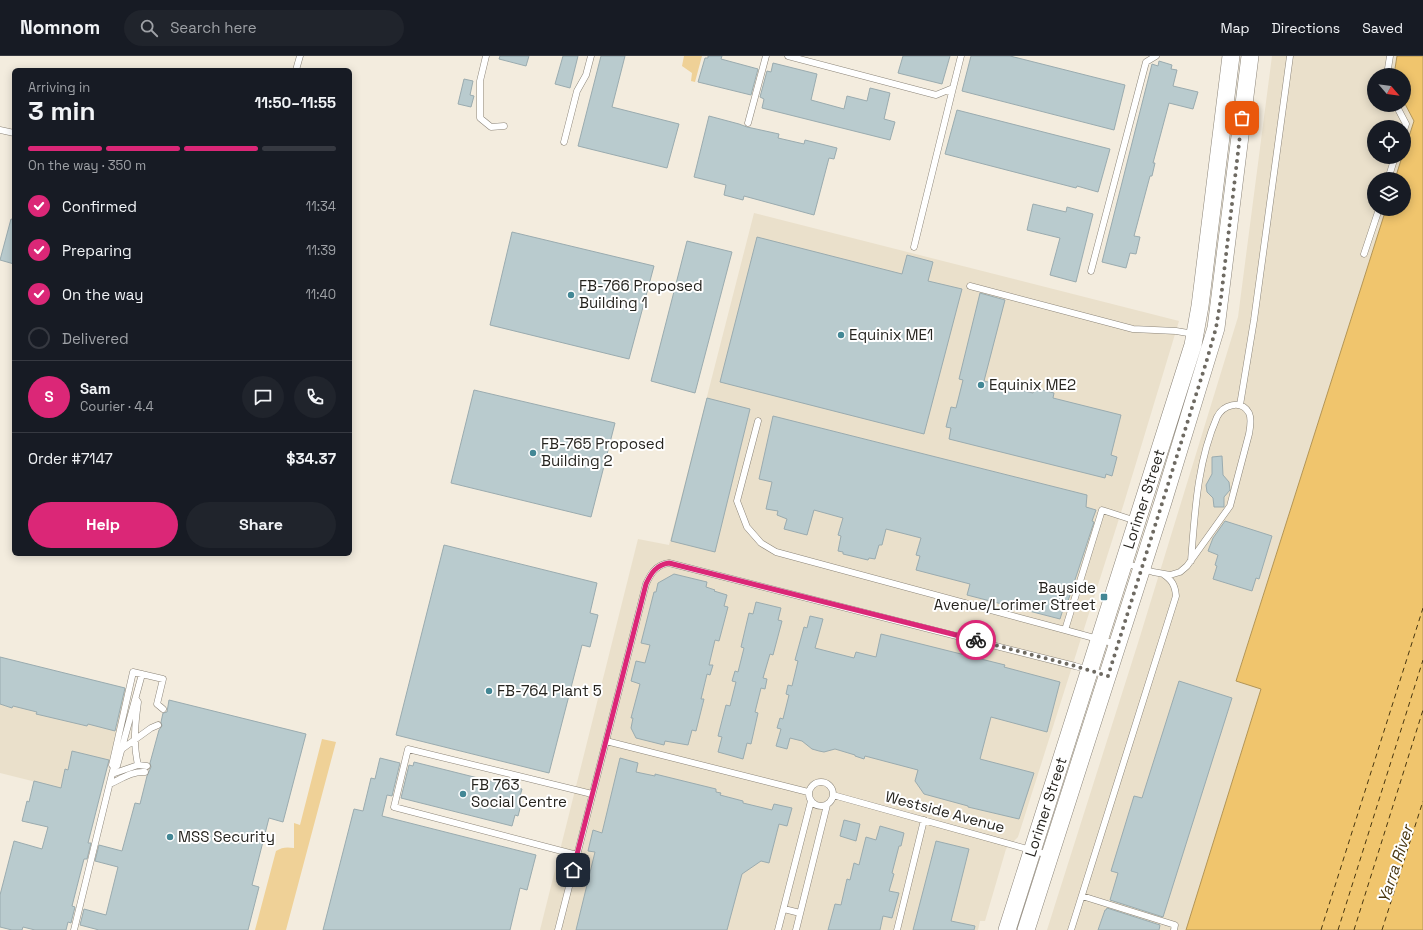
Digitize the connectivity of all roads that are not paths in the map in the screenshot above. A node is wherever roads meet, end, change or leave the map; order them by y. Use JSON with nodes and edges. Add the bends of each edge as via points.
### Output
{"nodes":[{"id":1,"x":300,"y":56,"type":"edge"},
{"id":2,"x":486,"y":56,"type":"edge"},
{"id":3,"x":591,"y":56,"type":"edge"},
{"id":4,"x":766,"y":56,"type":"edge"},
{"id":5,"x":788,"y":56,"type":"edge"},
{"id":6,"x":961,"y":56,"type":"edge"},
{"id":7,"x":1156,"y":56,"type":"edge"},
{"id":8,"x":1231,"y":56,"type":"edge"},
{"id":9,"x":1250,"y":56,"type":"edge"},
{"id":10,"x":1290,"y":56,"type":"edge"},
{"id":11,"x":1390,"y":56,"type":"edge"},
{"id":12,"x":297,"y":68,"type":"edge"},
{"id":13,"x":1388,"y":68,"type":"edge"},
{"id":14,"x":953,"y":88,"type":"junction"},
{"id":15,"x":748,"y":123,"type":"dead end"},
{"id":16,"x":504,"y":126,"type":"dead end"},
{"id":17,"x":0,"y":130,"type":"edge"},
{"id":18,"x":12,"y":133,"type":"edge"},
{"id":19,"x":564,"y":142,"type":"dead end"},
{"id":20,"x":1217,"y":171,"type":"junction"},
{"id":21,"x":1236,"y":173,"type":"junction"},
{"id":22,"x":1377,"y":216,"type":"edge"},
{"id":23,"x":914,"y":247,"type":"dead end"},
{"id":24,"x":1364,"y":254,"type":"dead end"},
{"id":25,"x":1091,"y":272,"type":"dead end"},
{"id":26,"x":970,"y":286,"type":"dead end"},
{"id":27,"x":1195,"y":334,"type":"junction"},
{"id":28,"x":1240,"y":406,"type":"junction"},
{"id":29,"x":758,"y":421,"type":"dead end"},
{"id":30,"x":1137,"y":521,"type":"junction"},
{"id":31,"x":1191,"y":561,"type":"junction"},
{"id":32,"x":1124,"y":563,"type":"junction"},
{"id":33,"x":1142,"y":568,"type":"junction"},
{"id":34,"x":1163,"y":574,"type":"junction"},
{"id":35,"x":1065,"y":630,"type":"junction"},
{"id":36,"x":1099,"y":639,"type":"junction"},
{"id":37,"x":1118,"y":645,"type":"junction"},
{"id":38,"x":1089,"y":670,"type":"junction"},
{"id":39,"x":142,"y":674,"type":"junction"},
{"id":40,"x":1108,"y":676,"type":"junction"},
{"id":41,"x":136,"y":699,"type":"junction"},
{"id":42,"x":163,"y":709,"type":"dead end"},
{"id":43,"x":158,"y":725,"type":"dead end"},
{"id":44,"x":135,"y":740,"type":"junction"},
{"id":45,"x":606,"y":741,"type":"junction"},
{"id":46,"x":122,"y":749,"type":"junction"},
{"id":47,"x":138,"y":765,"type":"junction"},
{"id":48,"x":147,"y":766,"type":"dead end"},
{"id":49,"x":114,"y":767,"type":"junction"},
{"id":50,"x":145,"y":772,"type":"dead end"},
{"id":51,"x":112,"y":774,"type":"junction"},
{"id":52,"x":110,"y":784,"type":"junction"},
{"id":53,"x":808,"y":792,"type":"junction"},
{"id":54,"x":592,"y":794,"type":"junction"},
{"id":55,"x":833,"y":795,"type":"junction"},
{"id":56,"x":811,"y":801,"type":"junction"},
{"id":57,"x":827,"y":805,"type":"junction"},
{"id":58,"x":924,"y":820,"type":"junction"},
{"id":59,"x":1032,"y":850,"type":"junction"},
{"id":60,"x":577,"y":855,"type":"junction"},
{"id":61,"x":1050,"y":856,"type":"junction"},
{"id":62,"x":1082,"y":896,"type":"junction"},
{"id":63,"x":784,"y":909,"type":"junction"},
{"id":64,"x":800,"y":914,"type":"junction"},
{"id":65,"x":74,"y":930,"type":"edge"},
{"id":66,"x":558,"y":930,"type":"edge"},
{"id":67,"x":778,"y":930,"type":"edge"},
{"id":68,"x":796,"y":930,"type":"edge"},
{"id":69,"x":896,"y":930,"type":"edge"},
{"id":70,"x":1007,"y":930,"type":"edge"},
{"id":71,"x":1026,"y":930,"type":"edge"},
{"id":72,"x":1071,"y":930,"type":"edge"},
{"id":73,"x":1174,"y":930,"type":"edge"}],
"edges":[{"from":1,"to":12,"type":"lane"},
{"from":2,"to":16,"type":"lane","via":[[480,81],[480,118],[491,127]]},
{"from":3,"to":19,"type":"lane","via":[[586,75],[577,91]]},
{"from":4,"to":15,"type":"lane"},
{"from":5,"to":14,"type":"lane","via":[[936,95]]},
{"from":6,"to":14,"type":"lane"},
{"from":7,"to":25,"type":"lane","via":[[1146,62]]},
{"from":8,"to":20,"type":"main road","name":"Lorimer Street"},
{"from":9,"to":21,"type":"main road","name":"Lorimer Street"},
{"from":10,"to":28,"type":"lane"},
{"from":11,"to":13,"type":"lane"},
{"from":14,"to":23,"type":"lane"},
{"from":17,"to":18,"type":"lane"},
{"from":20,"to":21,"type":"main road"},
{"from":20,"to":27,"type":"main road","name":"Lorimer Street"},
{"from":21,"to":33,"type":"main road","name":"Lorimer Street","via":[[1216,328]]},
{"from":22,"to":24,"type":"lane"},
{"from":26,"to":27,"type":"lane","via":[[1133,329]]},
{"from":27,"to":30,"type":"main road","name":"Lorimer Street"},
{"from":28,"to":31,"type":"lane","via":[[1230,406],[1221,412],[1212,432],[1197,484]]},
{"from":28,"to":31,"type":"lane","via":[[1249,412],[1250,434],[1230,506]]},
{"from":29,"to":35,"type":"lane","via":[[736,501],[746,527],[761,543],[776,552]]},
{"from":30,"to":32,"type":"main road","name":"Lorimer Street"},
{"from":30,"to":35,"type":"lane","via":[[1102,510]]},
{"from":31,"to":34,"type":"lane","via":[[1180,572]]},
{"from":32,"to":33,"type":"lane"},
{"from":32,"to":36,"type":"main road","name":"Lorimer Street"},
{"from":33,"to":34,"type":"lane"},
{"from":33,"to":37,"type":"main road","name":"Lorimer Street"},
{"from":34,"to":62,"type":"lane","via":[[1172,582],[1176,596]]},
{"from":35,"to":36,"type":"lane"},
{"from":36,"to":37,"type":"lane"},
{"from":36,"to":38,"type":"main road","name":"Lorimer Street"},
{"from":37,"to":40,"type":"main road","name":"Lorimer Street"},
{"from":38,"to":40,"type":"lane"},
{"from":38,"to":45,"type":"lane","via":[[808,597],[669,563],[662,564],[656,568],[646,584]]},
{"from":38,"to":59,"type":"main road","name":"Lorimer Street"},
{"from":39,"to":41,"type":"lane"},
{"from":39,"to":42,"type":"lane","via":[[163,679],[157,704]]},
{"from":39,"to":49,"type":"lane","via":[[133,672],[112,765]]},
{"from":40,"to":61,"type":"main road","name":"Lorimer Street"},
{"from":41,"to":44,"type":"lane","via":[[138,702]]},
{"from":41,"to":46,"type":"lane"},
{"from":43,"to":44,"type":"lane"},
{"from":44,"to":46,"type":"lane"},
{"from":44,"to":47,"type":"lane"},
{"from":45,"to":53,"type":"lane"},
{"from":45,"to":54,"type":"lane"},
{"from":46,"to":49,"type":"lane","via":[[117,766]]},
{"from":47,"to":48,"type":"lane"},
{"from":47,"to":51,"type":"lane"},
{"from":49,"to":51,"type":"lane"},
{"from":50,"to":52,"type":"lane","via":[[130,774]]},
{"from":51,"to":52,"type":"lane"},
{"from":52,"to":65,"type":"lane"},
{"from":53,"to":55,"type":"lane","via":[[812,785],[820,781],[828,784]]},
{"from":53,"to":56,"type":"lane"},
{"from":54,"to":60,"type":"lane"},
{"from":54,"to":60,"type":"lane","via":[[408,749],[406,756],[394,807]]},
{"from":55,"to":57,"type":"lane"},
{"from":55,"to":58,"type":"lane","name":"Westside Avenue"},
{"from":56,"to":57,"type":"lane","via":[[816,806]]},
{"from":56,"to":63,"type":"lane"},
{"from":57,"to":64,"type":"lane"},
{"from":58,"to":59,"type":"lane","name":"Westside Avenue"},
{"from":58,"to":69,"type":"lane"},
{"from":59,"to":61,"type":"lane","name":"Westside Avenue"},
{"from":59,"to":70,"type":"main road","name":"Lorimer Street"},
{"from":60,"to":66,"type":"lane"},
{"from":61,"to":71,"type":"main road","name":"Lorimer Street"},
{"from":62,"to":72,"type":"lane"},
{"from":62,"to":73,"type":"lane","via":[[1175,926]]},
{"from":63,"to":64,"type":"lane"},
{"from":63,"to":67,"type":"lane"},
{"from":64,"to":68,"type":"lane"}]}
